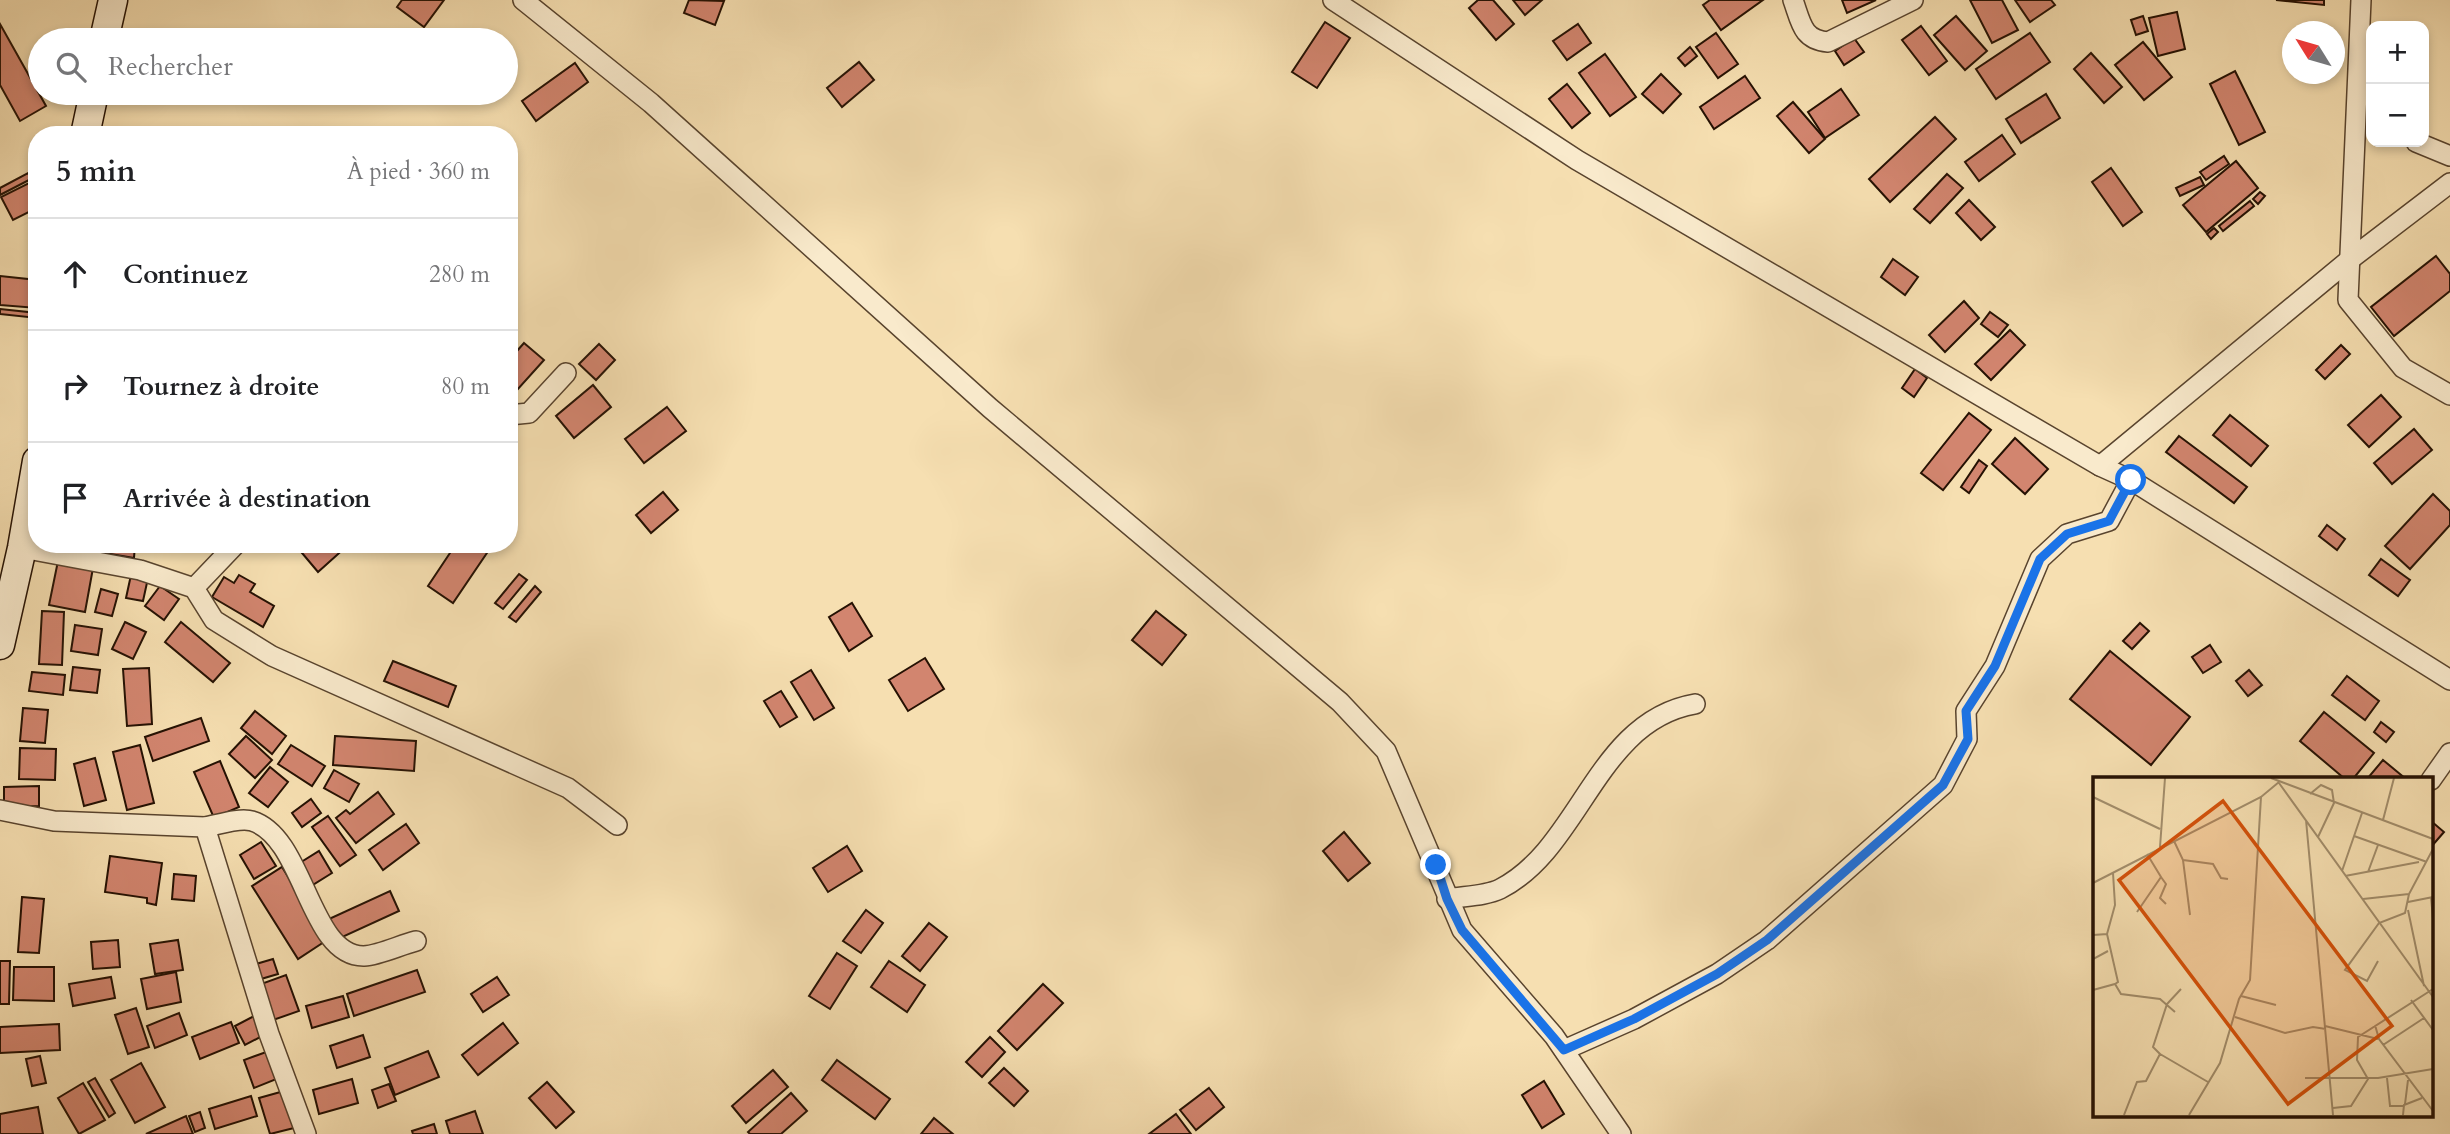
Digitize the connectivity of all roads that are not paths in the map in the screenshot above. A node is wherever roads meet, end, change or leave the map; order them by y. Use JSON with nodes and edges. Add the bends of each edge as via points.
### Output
{"nodes":[{"id":1,"x":113,"y":0,"type":"edge"},
{"id":2,"x":523,"y":0,"type":"edge"},
{"id":3,"x":1333,"y":0,"type":"edge"},
{"id":4,"x":1793,"y":0,"type":"edge"},
{"id":5,"x":1913,"y":0,"type":"edge"},
{"id":6,"x":2361,"y":0,"type":"edge"},
{"id":7,"x":107,"y":28,"type":"edge"},
{"id":8,"x":91,"y":105,"type":"edge"},
{"id":9,"x":2363,"y":119,"type":"edge"},
{"id":10,"x":87,"y":126,"type":"edge"},
{"id":11,"x":2428,"y":147,"type":"edge"},
{"id":12,"x":2450,"y":156,"type":"edge"},
{"id":13,"x":2450,"y":183,"type":"edge"},
{"id":14,"x":2348,"y":261,"type":"junction"},
{"id":15,"x":566,"y":373,"type":"dead end"},
{"id":16,"x":2450,"y":395,"type":"edge"},
{"id":17,"x":518,"y":414,"type":"edge"},
{"id":18,"x":2100,"y":466,"type":"junction"},
{"id":19,"x":2131,"y":480,"type":"junction"},
{"id":20,"x":28,"y":513,"type":"edge"},
{"id":21,"x":22,"y":548,"type":"junction"},
{"id":22,"x":28,"y":549,"type":"edge"},
{"id":23,"x":49,"y":553,"type":"edge"},
{"id":24,"x":227,"y":553,"type":"edge"},
{"id":25,"x":194,"y":588,"type":"junction"},
{"id":26,"x":0,"y":645,"type":"edge"},
{"id":27,"x":2450,"y":680,"type":"edge"},
{"id":28,"x":1695,"y":705,"type":"dead end"},
{"id":29,"x":2450,"y":753,"type":"edge"},
{"id":30,"x":2432,"y":779,"type":"edge"},
{"id":31,"x":0,"y":810,"type":"edge"},
{"id":32,"x":617,"y":825,"type":"dead end"},
{"id":33,"x":205,"y":827,"type":"junction"},
{"id":34,"x":1447,"y":899,"type":"junction"},
{"id":35,"x":416,"y":941,"type":"dead end"},
{"id":36,"x":1564,"y":1050,"type":"junction"},
{"id":37,"x":306,"y":1134,"type":"edge"},
{"id":38,"x":1620,"y":1134,"type":"edge"}],
"edges":[{"from":1,"to":7,"type":"street"},
{"from":2,"to":34,"type":"street","via":[[652,103],[990,408],[1340,702],[1386,751]]},
{"from":3,"to":18,"type":"street","via":[[1577,160]]},
{"from":4,"to":5,"type":"street","via":[[1806,36],[1828,43]]},
{"from":6,"to":9,"type":"street"},
{"from":8,"to":10,"type":"street"},
{"from":9,"to":14,"type":"street"},
{"from":11,"to":12,"type":"street"},
{"from":13,"to":14,"type":"street"},
{"from":14,"to":16,"type":"street","via":[[2348,300],[2403,368]]},
{"from":14,"to":18,"type":"street"},
{"from":15,"to":17,"type":"street","via":[[529,413]]},
{"from":18,"to":19,"type":"street"},
{"from":19,"to":27,"type":"street"},
{"from":19,"to":36,"type":"street","via":[[2109,521],[2067,534],[2040,559],[1995,666],[1966,711],[1968,739],[1943,785],[1767,940],[1658,1006]]},
{"from":20,"to":21,"type":"street"},
{"from":21,"to":22,"type":"street"},
{"from":21,"to":26,"type":"street"},
{"from":23,"to":25,"type":"street","via":[[141,570]]},
{"from":24,"to":25,"type":"street"},
{"from":25,"to":32,"type":"street","via":[[214,620],[272,656],[568,788]]},
{"from":28,"to":34,"type":"street","via":[[1673,708],[1634,733],[1536,862],[1499,889]]},
{"from":29,"to":30,"type":"street"},
{"from":31,"to":33,"type":"street","via":[[54,821]]},
{"from":33,"to":35,"type":"street","via":[[251,820],[279,836],[321,920],[344,949],[366,956]]},
{"from":33,"to":37,"type":"street","via":[[269,1034]]},
{"from":34,"to":36,"type":"street","via":[[1462,930]]},
{"from":36,"to":38,"type":"street"}]}
